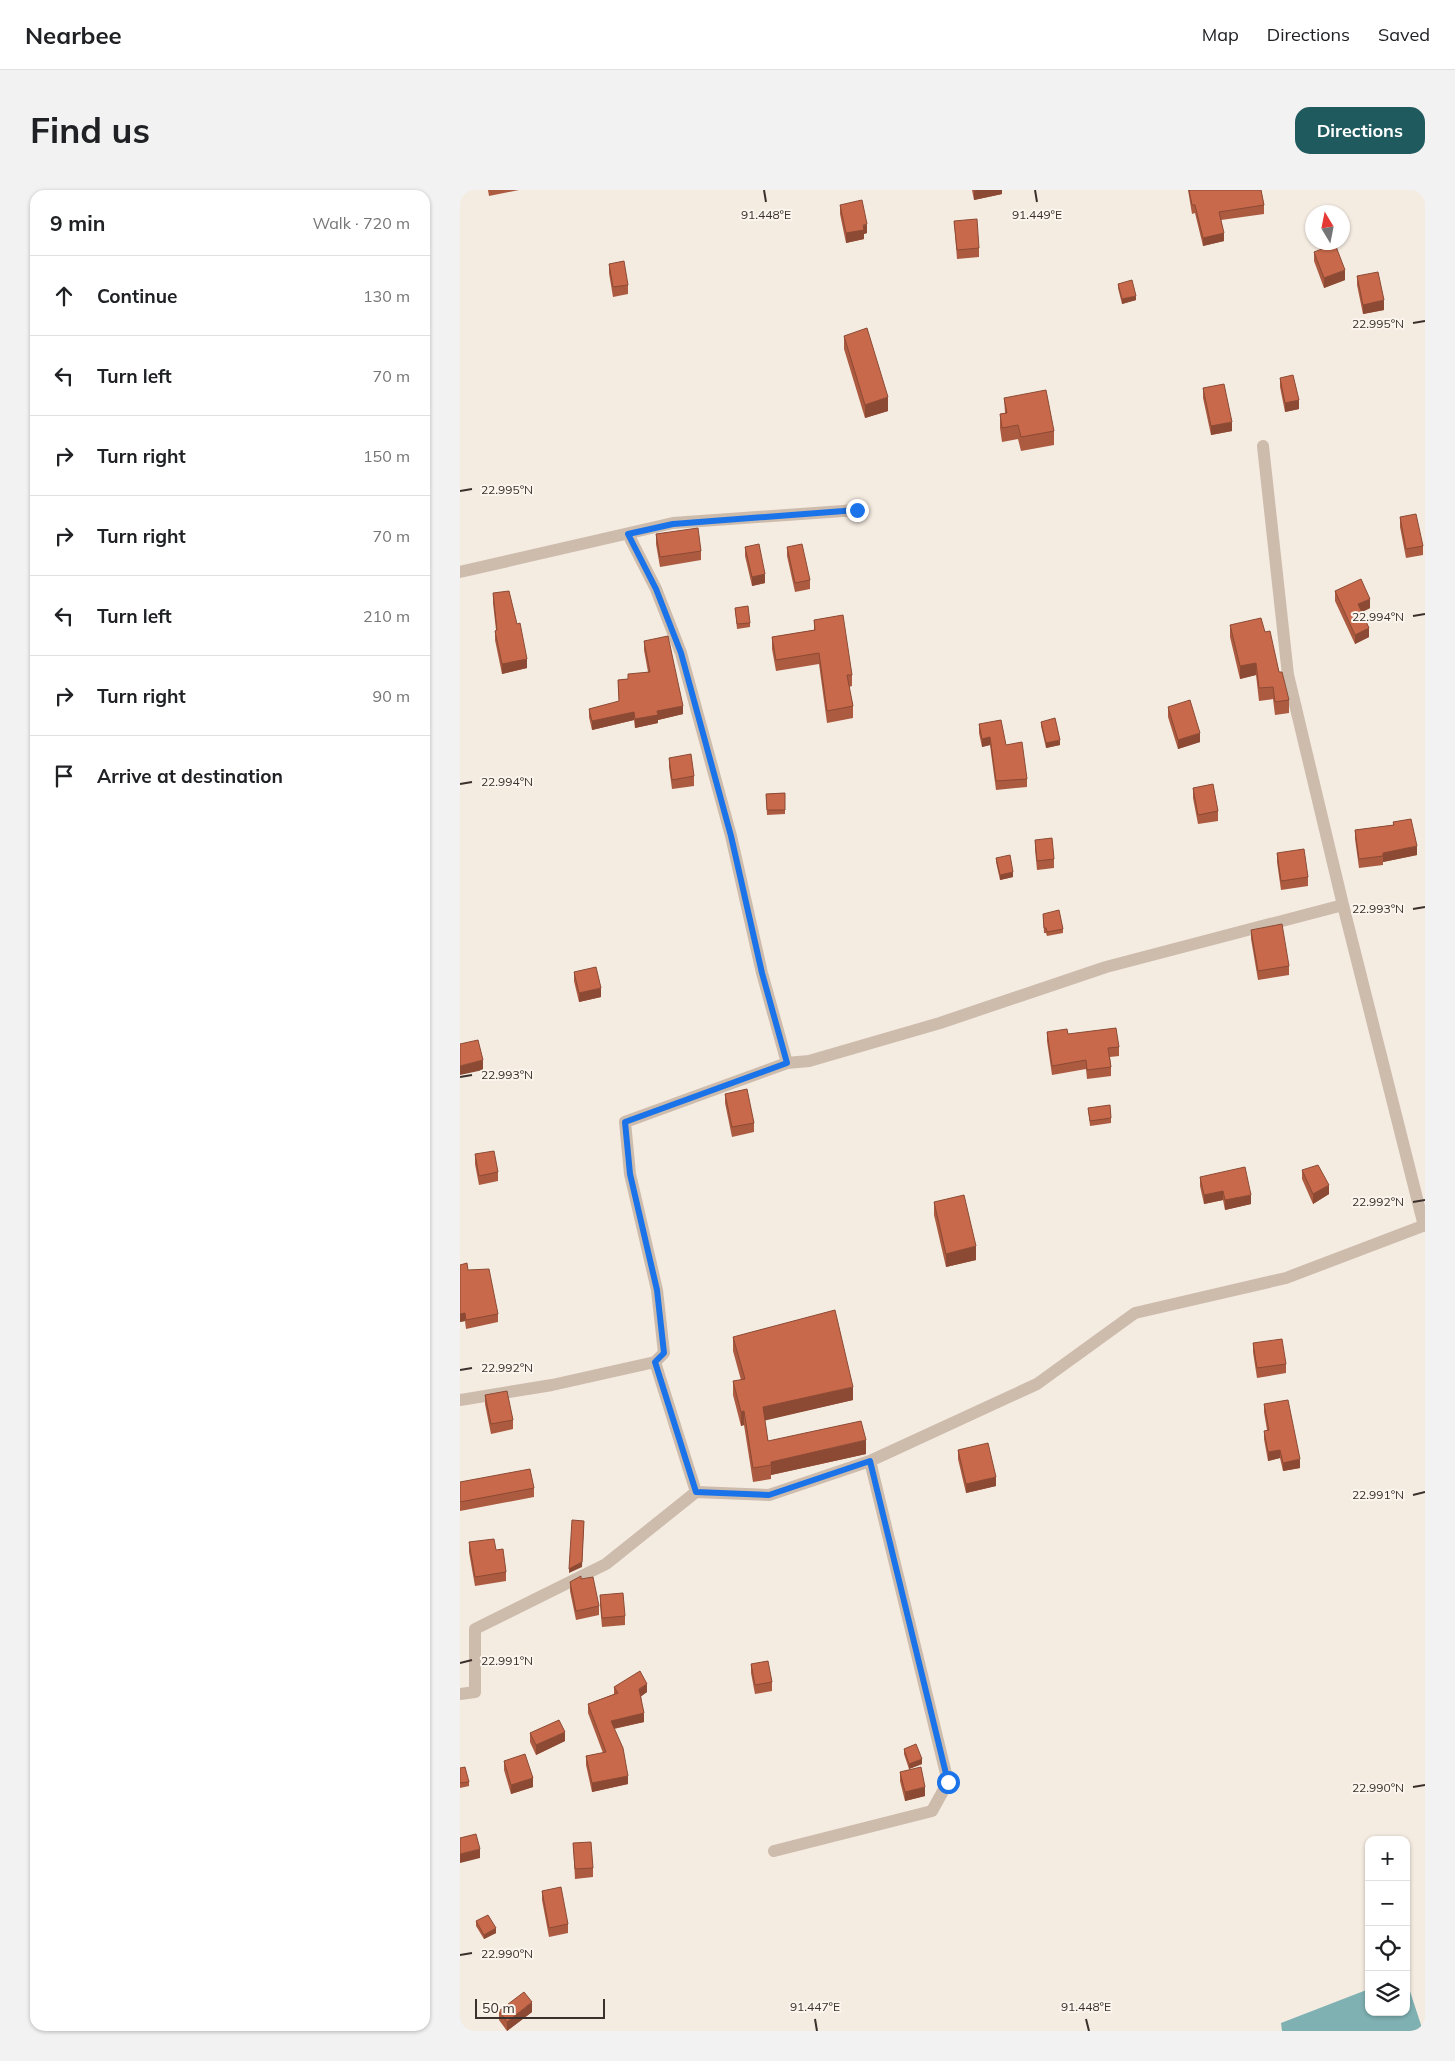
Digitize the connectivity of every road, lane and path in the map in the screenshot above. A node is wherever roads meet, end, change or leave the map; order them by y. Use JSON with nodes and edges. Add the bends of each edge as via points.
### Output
{"nodes":[{"id":1,"x":1263,"y":446,"type":"dead end"},
{"id":2,"x":857,"y":510,"type":"dead end"},
{"id":3,"x":628,"y":534,"type":"junction"},
{"id":4,"x":460,"y":572,"type":"edge"},
{"id":5,"x":1343,"y":906,"type":"junction"},
{"id":6,"x":787,"y":1063,"type":"junction"},
{"id":7,"x":1424,"y":1225,"type":"edge"},
{"id":8,"x":655,"y":1362,"type":"junction"},
{"id":9,"x":460,"y":1400,"type":"edge"},
{"id":10,"x":870,"y":1461,"type":"junction"},
{"id":11,"x":696,"y":1492,"type":"junction"},
{"id":12,"x":460,"y":1694,"type":"edge"},
{"id":13,"x":774,"y":1850,"type":"dead end"}],
"edges":[{"from":1,"to":5,"type":"street","via":[[1288,675]]},
{"from":2,"to":3,"type":"street","via":[[673,524]]},
{"from":3,"to":4,"type":"street"},
{"from":3,"to":6,"type":"street","via":[[656,589],[681,653],[731,836],[762,973]]},
{"from":5,"to":6,"type":"street","via":[[1106,967],[940,1023],[809,1060]]},
{"from":5,"to":7,"type":"street"},
{"from":6,"to":8,"type":"street","via":[[625,1122],[630,1174],[657,1290],[664,1353]]},
{"from":7,"to":10,"type":"street","via":[[1286,1278],[1135,1313],[1037,1384]]},
{"from":8,"to":9,"type":"street","via":[[552,1385]]},
{"from":8,"to":11,"type":"street"},
{"from":10,"to":11,"type":"street","via":[[769,1495]]},
{"from":10,"to":13,"type":"street","via":[[948,1782],[932,1811]]},
{"from":11,"to":12,"type":"street","via":[[606,1564],[475,1629],[475,1692]]}]}
